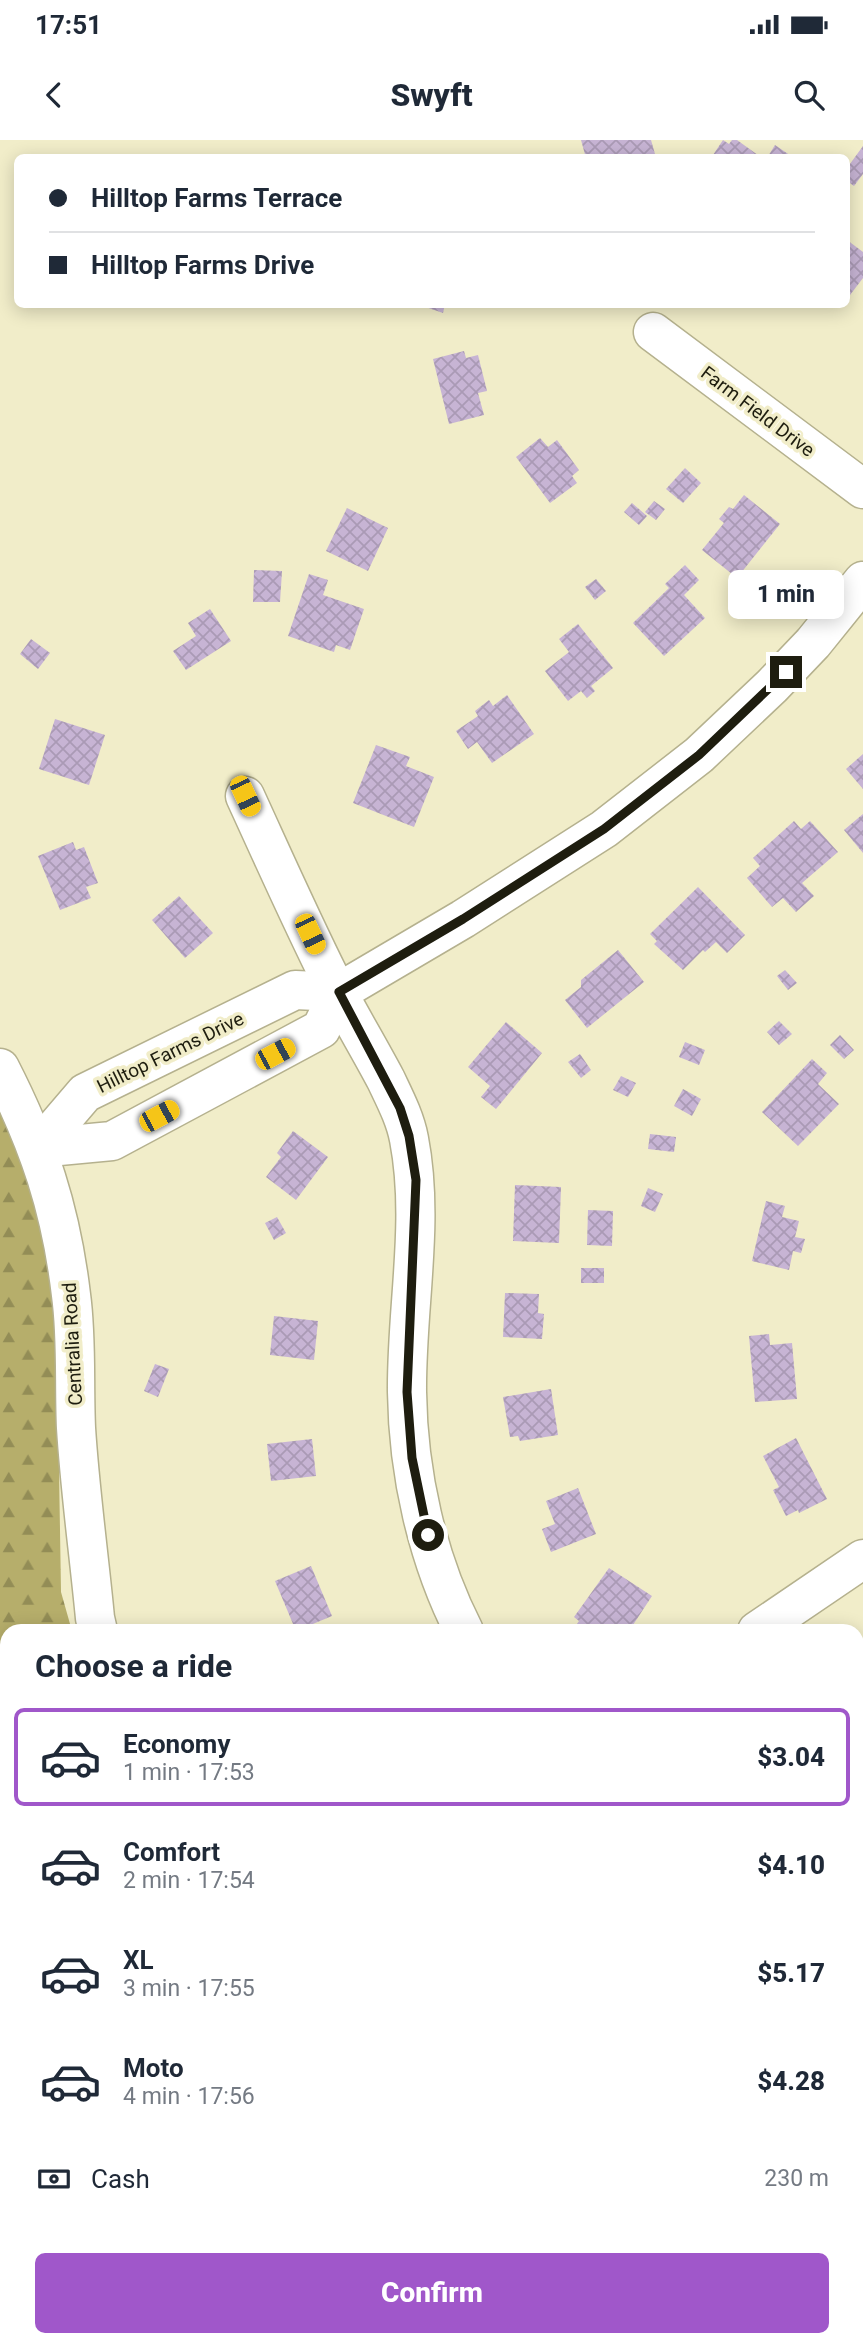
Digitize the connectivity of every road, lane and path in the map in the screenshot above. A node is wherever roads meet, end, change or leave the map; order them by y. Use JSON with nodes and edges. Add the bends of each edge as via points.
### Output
{"nodes":[{"id":1,"x":653,"y":332,"type":"dead end"},
{"id":2,"x":863,"y":489,"type":"edge"},
{"id":3,"x":863,"y":581,"type":"edge"},
{"id":4,"x":245,"y":796,"type":"dead end"},
{"id":5,"x":339,"y":992,"type":"junction"},
{"id":6,"x":0,"y":1068,"type":"edge"},
{"id":7,"x":38,"y":1148,"type":"junction"},
{"id":8,"x":863,"y":1559,"type":"edge"},
{"id":9,"x":96,"y":1624,"type":"edge"},
{"id":10,"x":460,"y":1624,"type":"edge"},
{"id":11,"x":767,"y":1624,"type":"edge"}],
"edges":[{"from":1,"to":2,"type":"street","name":"Farm Field Drive"},
{"from":3,"to":5,"type":"street","via":[[813,643],[699,755],[604,829]]},
{"from":4,"to":5,"type":"street"},
{"from":5,"to":7,"type":"street","name":"Hilltop Farms Drive","via":[[295,990],[85,1094]]},
{"from":5,"to":7,"type":"street","via":[[321,1029],[112,1141]]},
{"from":5,"to":10,"type":"street","via":[[400,1108],[409,1136],[416,1180],[407,1392],[412,1458],[428,1535]]},
{"from":6,"to":7,"type":"street","name":"Centralia Road"},
{"from":7,"to":9,"type":"street","name":"Centralia Road","via":[[59,1217],[72,1297],[76,1428]]},
{"from":8,"to":11,"type":"street"}]}
